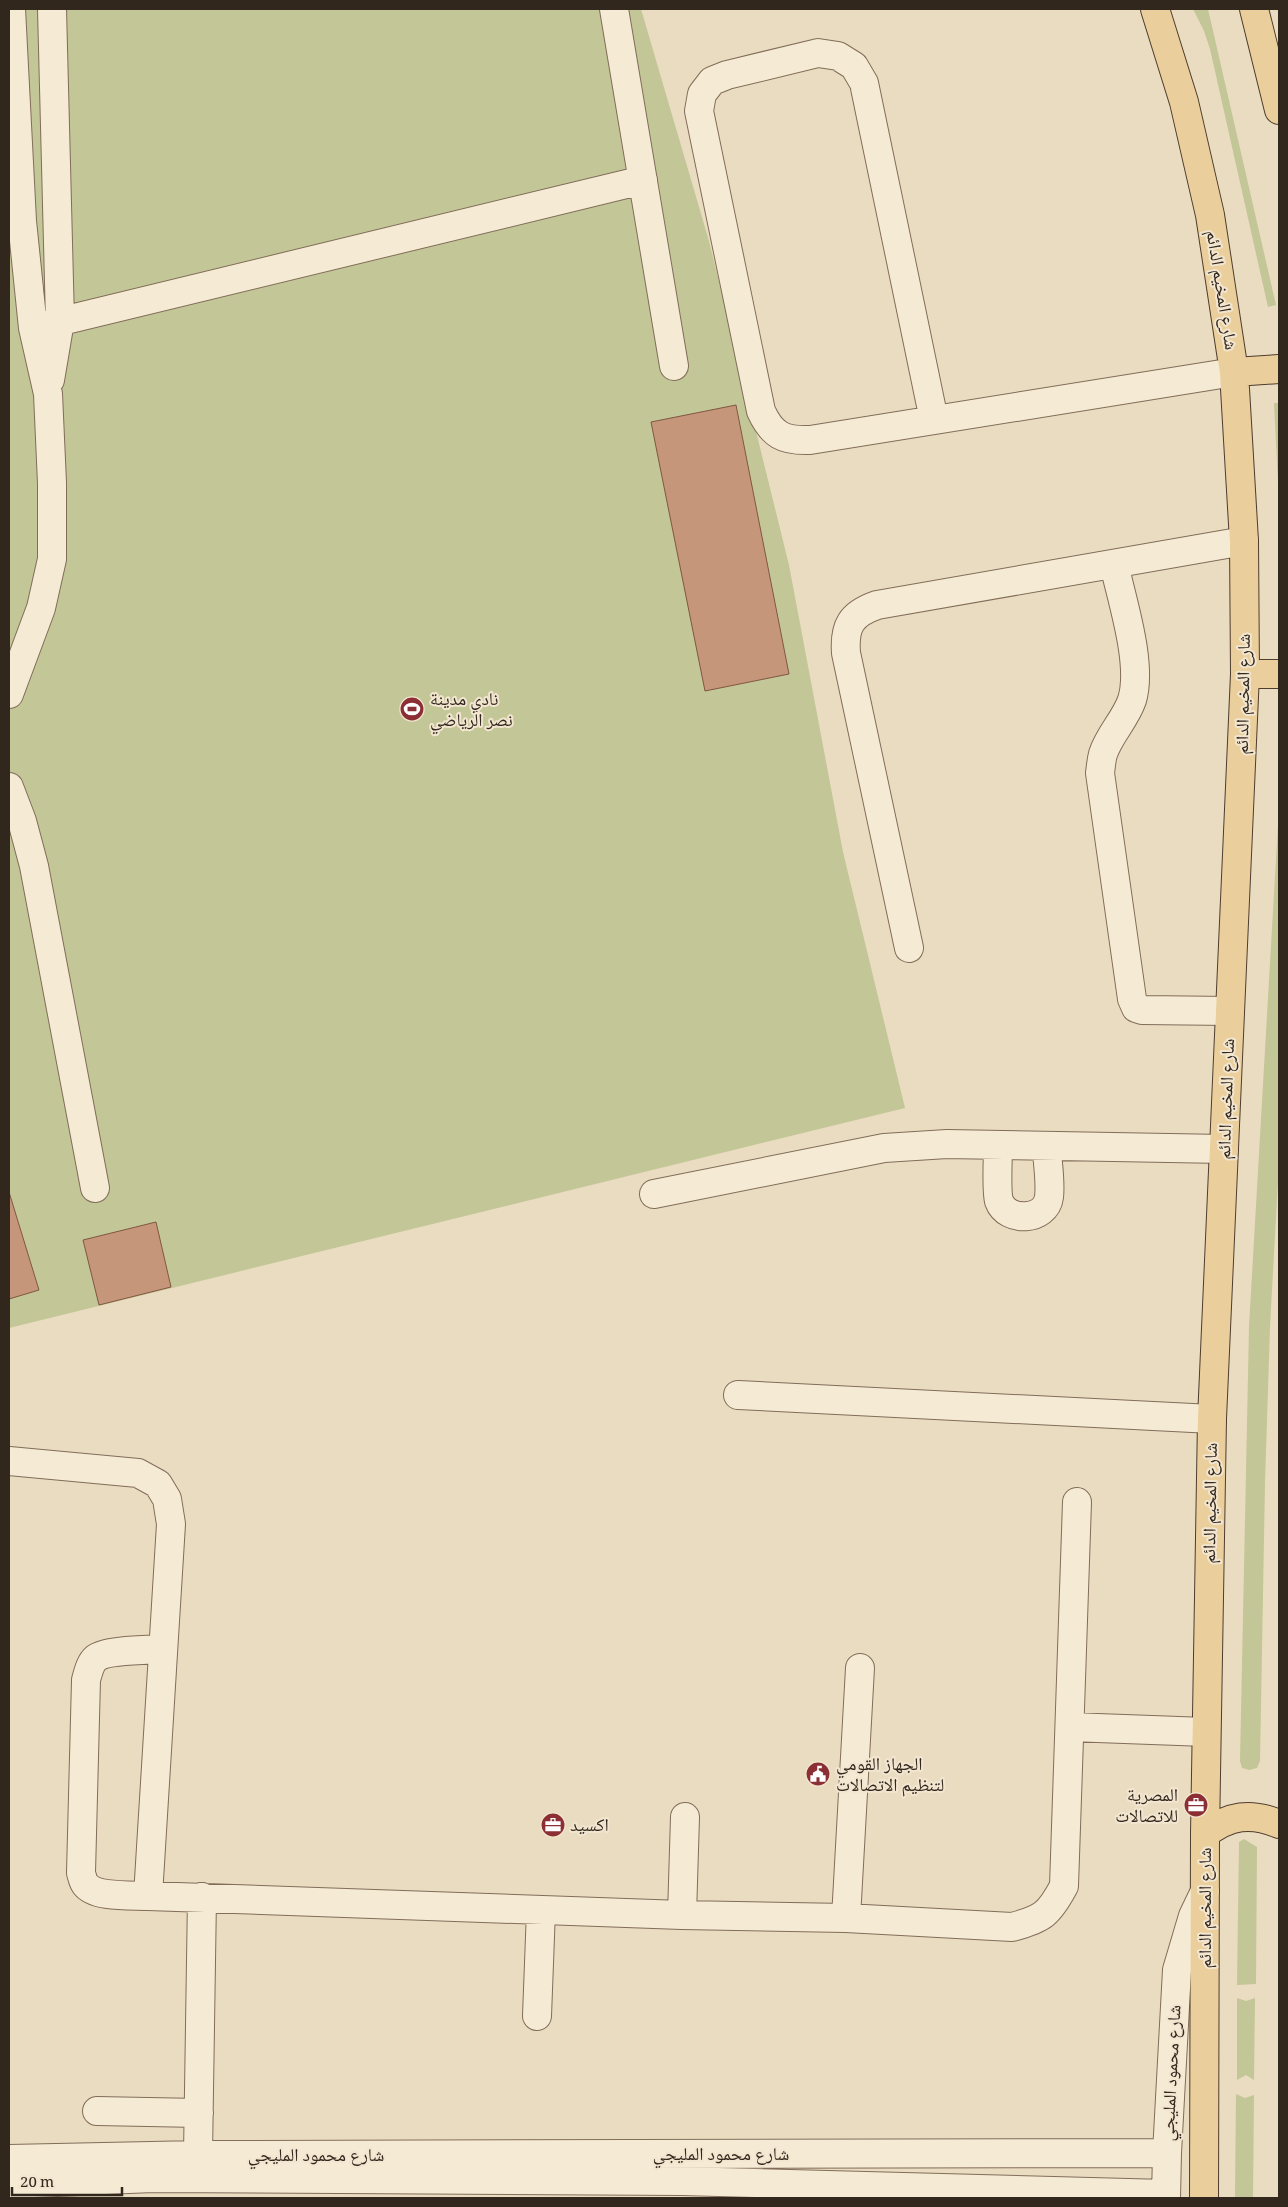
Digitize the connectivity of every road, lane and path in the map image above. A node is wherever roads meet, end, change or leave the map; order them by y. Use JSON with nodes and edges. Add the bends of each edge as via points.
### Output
{"nodes":[{"id":1,"x":11,"y":9,"type":"edge"},
{"id":2,"x":52,"y":9,"type":"edge"},
{"id":3,"x":614,"y":9,"type":"edge"},
{"id":4,"x":1155,"y":9,"type":"edge"},
{"id":5,"x":1254,"y":9,"type":"edge"},
{"id":6,"x":1279,"y":110,"type":"edge"},
{"id":7,"x":643,"y":180,"type":"junction"},
{"id":8,"x":60,"y":321,"type":"junction"},
{"id":9,"x":32,"y":328,"type":"junction"},
{"id":10,"x":674,"y":366,"type":"dead end"},
{"id":11,"x":1279,"y":369,"type":"edge"},
{"id":12,"x":1234,"y":372,"type":"junction"},
{"id":13,"x":48,"y":394,"type":"junction"},
{"id":14,"x":934,"y":420,"type":"junction"},
{"id":15,"x":1244,"y":541,"type":"junction"},
{"id":16,"x":1114,"y":564,"type":"junction"},
{"id":17,"x":1245,"y":674,"type":"junction"},
{"id":18,"x":1279,"y":674,"type":"edge"},
{"id":19,"x":9,"y":694,"type":"edge"},
{"id":20,"x":9,"y":787,"type":"edge"},
{"id":21,"x":909,"y":948,"type":"dead end"},
{"id":22,"x":1230,"y":1011,"type":"junction"},
{"id":23,"x":998,"y":1146,"type":"junction"},
{"id":24,"x":1046,"y":1146,"type":"junction"},
{"id":25,"x":1224,"y":1148,"type":"junction"},
{"id":26,"x":95,"y":1188,"type":"dead end"},
{"id":27,"x":654,"y":1194,"type":"dead end"},
{"id":28,"x":738,"y":1395,"type":"dead end"},
{"id":29,"x":1212,"y":1419,"type":"junction"},
{"id":30,"x":9,"y":1461,"type":"edge"},
{"id":31,"x":1077,"y":1502,"type":"dead end"},
{"id":32,"x":163,"y":1649,"type":"junction"},
{"id":33,"x":860,"y":1668,"type":"dead end"},
{"id":34,"x":1070,"y":1727,"type":"junction"},
{"id":35,"x":1206,"y":1732,"type":"junction"},
{"id":36,"x":685,"y":1817,"type":"dead end"},
{"id":37,"x":1279,"y":1824,"type":"edge"},
{"id":38,"x":1205,"y":1834,"type":"junction"},
{"id":39,"x":1205,"y":1891,"type":"junction"},
{"id":40,"x":148,"y":1896,"type":"junction"},
{"id":41,"x":202,"y":1897,"type":"junction"},
{"id":42,"x":541,"y":1910,"type":"junction"},
{"id":43,"x":682,"y":1915,"type":"junction"},
{"id":44,"x":846,"y":1918,"type":"junction"},
{"id":45,"x":537,"y":2016,"type":"dead end"},
{"id":46,"x":97,"y":2111,"type":"dead end"},
{"id":47,"x":199,"y":2113,"type":"junction"},
{"id":48,"x":1167,"y":2153,"type":"junction"},
{"id":49,"x":198,"y":2155,"type":"junction"},
{"id":50,"x":9,"y":2159,"type":"edge"},
{"id":51,"x":9,"y":2184,"type":"edge"},
{"id":52,"x":681,"y":2190,"type":"edge"},
{"id":53,"x":1166,"y":2196,"type":"edge"},
{"id":54,"x":1204,"y":2198,"type":"edge"}],
"edges":[{"from":1,"to":9,"type":"street","via":[[22,221]]},
{"from":2,"to":8,"type":"street"},
{"from":3,"to":7,"type":"street"},
{"from":4,"to":12,"type":"main road","name":"شارع المخيم الدائم","via":[[1184,102],[1210,215]]},
{"from":5,"to":6,"type":"main road"},
{"from":7,"to":8,"type":"street"},
{"from":7,"to":10,"type":"street"},
{"from":8,"to":9,"type":"street"},
{"from":8,"to":13,"type":"street"},
{"from":9,"to":13,"type":"street"},
{"from":11,"to":12,"type":"main road"},
{"from":12,"to":14,"type":"street"},
{"from":12,"to":15,"type":"main road","name":"شارع المخيم الدائم"},
{"from":13,"to":19,"type":"street","via":[[52,559],[40,608]]},
{"from":14,"to":14,"type":"street","via":[[864,83],[854,66],[838,56],[818,53],[712,81],[702,94],[700,111],[761,411],[768,425],[779,436],[794,441]]},
{"from":15,"to":16,"type":"street"},
{"from":15,"to":17,"type":"main road","name":"شارع المخيم الدائم"},
{"from":16,"to":21,"type":"street","via":[[877,605],[862,611],[851,622],[845,637],[846,653]]},
{"from":16,"to":22,"type":"street","via":[[1134,657],[1135,678],[1125,718],[1104,753],[1100,774],[1132,999],[1136,1008],[1142,1010]]},
{"from":17,"to":18,"type":"main road"},
{"from":17,"to":22,"type":"main road","name":"شارع المخيم الدائم"},
{"from":20,"to":26,"type":"street","via":[[34,866]]},
{"from":22,"to":25,"type":"main road","name":"شارع المخيم الدائم"},
{"from":23,"to":24,"type":"street"},
{"from":23,"to":24,"type":"street","via":[[999,1201],[1009,1213],[1025,1218],[1040,1212],[1049,1199]]},
{"from":23,"to":27,"type":"street","via":[[947,1144],[884,1148]]},
{"from":24,"to":25,"type":"street"},
{"from":25,"to":29,"type":"main road","name":"شارع المخيم الدائم"},
{"from":28,"to":29,"type":"street"},
{"from":29,"to":35,"type":"main road","name":"شارع المخيم الدائم"},
{"from":30,"to":32,"type":"street","via":[[138,1473],[158,1484],[167,1499],[171,1524]]},
{"from":31,"to":34,"type":"street"},
{"from":32,"to":40,"type":"street"},
{"from":32,"to":40,"type":"street","via":[[96,1658],[86,1680],[81,1873],[85,1884],[93,1891]]},
{"from":33,"to":44,"type":"street"},
{"from":34,"to":35,"type":"street"},
{"from":34,"to":44,"type":"street","via":[[1064,1886],[1053,1907],[1035,1921],[1012,1927]]},
{"from":35,"to":38,"type":"main road","name":"شارع المخيم الدائم"},
{"from":36,"to":43,"type":"street"},
{"from":37,"to":38,"type":"main road","via":[[1254,1816],[1240,1816]]},
{"from":38,"to":39,"type":"main road","name":"شارع المخيم الدائم"},
{"from":39,"to":48,"type":"street","name":"شارع محمود المليجي","via":[[1193,1916],[1178,1970]]},
{"from":39,"to":54,"type":"main road","name":"شارع المخيم الدائم"},
{"from":40,"to":41,"type":"street"},
{"from":41,"to":42,"type":"street"},
{"from":41,"to":47,"type":"street"},
{"from":42,"to":43,"type":"street"},
{"from":42,"to":45,"type":"street"},
{"from":43,"to":44,"type":"street"},
{"from":46,"to":47,"type":"street"},
{"from":47,"to":49,"type":"street"},
{"from":48,"to":49,"type":"street","name":"شارع محمود المليجي"},
{"from":48,"to":53,"type":"street"},
{"from":49,"to":50,"type":"street","name":"شارع محمود المليجي"},
{"from":51,"to":52,"type":"street","via":[[153,2178]]},
{"from":52,"to":53,"type":"street"}]}
